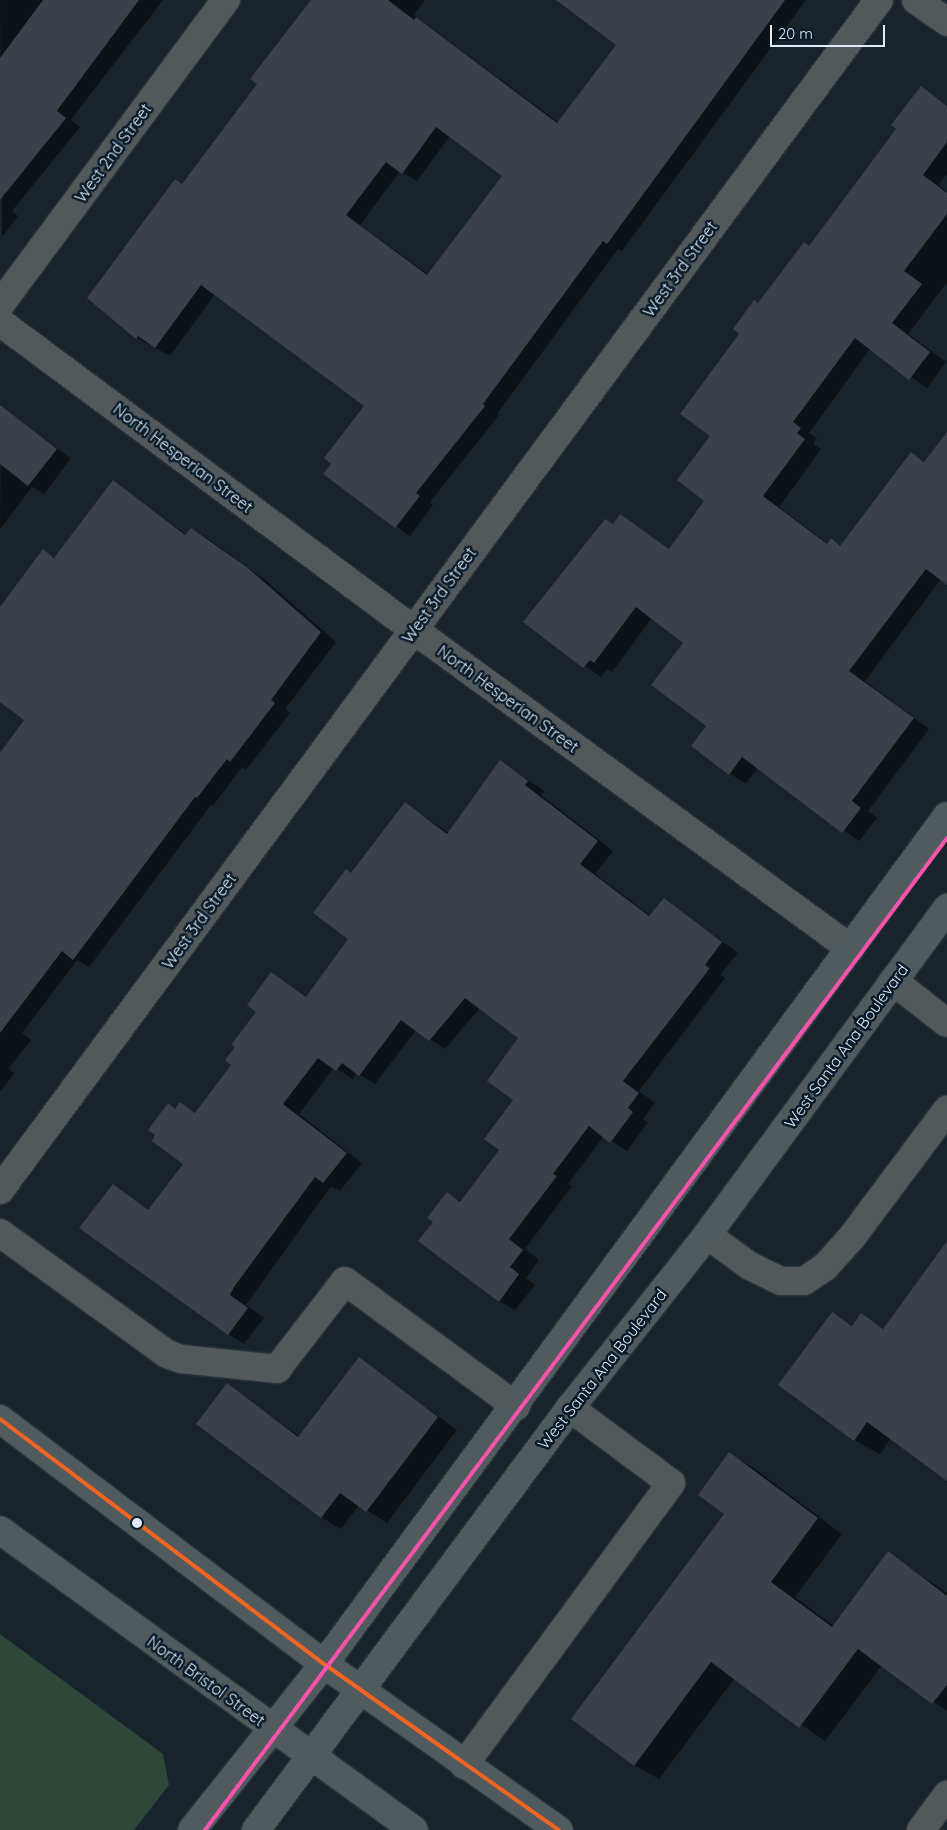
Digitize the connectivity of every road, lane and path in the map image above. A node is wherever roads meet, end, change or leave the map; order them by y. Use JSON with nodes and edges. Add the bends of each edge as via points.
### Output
{"nodes":[{"id":1,"x":226,"y":0,"type":"edge"},
{"id":2,"x":879,"y":0,"type":"edge"},
{"id":3,"x":916,"y":0,"type":"edge"},
{"id":4,"x":947,"y":22,"type":"edge"},
{"id":5,"x":0,"y":305,"type":"edge"},
{"id":6,"x":0,"y":322,"type":"edge"},
{"id":7,"x":414,"y":630,"type":"junction"},
{"id":8,"x":947,"y":816,"type":"edge"},
{"id":9,"x":947,"y":908,"type":"edge"},
{"id":10,"x":850,"y":948,"type":"junction"},
{"id":11,"x":893,"y":981,"type":"junction"},
{"id":12,"x":947,"y":1023,"type":"edge"},
{"id":13,"x":947,"y":1110,"type":"edge"},
{"id":14,"x":0,"y":1190,"type":"edge"},
{"id":15,"x":0,"y":1232,"type":"edge"},
{"id":16,"x":707,"y":1235,"type":"junction"},
{"id":17,"x":516,"y":1406,"type":"junction"},
{"id":18,"x":570,"y":1408,"type":"junction"},
{"id":19,"x":0,"y":1419,"type":"edge"},
{"id":20,"x":0,"y":1530,"type":"edge"},
{"id":21,"x":324,"y":1664,"type":"junction"},
{"id":22,"x":361,"y":1690,"type":"junction"},
{"id":23,"x":270,"y":1728,"type":"junction"},
{"id":24,"x":312,"y":1757,"type":"junction"},
{"id":25,"x":464,"y":1765,"type":"junction"},
{"id":26,"x":947,"y":1795,"type":"edge"},
{"id":27,"x":192,"y":1830,"type":"edge"},
{"id":28,"x":256,"y":1830,"type":"edge"},
{"id":29,"x":414,"y":1830,"type":"edge"},
{"id":30,"x":559,"y":1830,"type":"edge"},
{"id":31,"x":921,"y":1830,"type":"edge"}],
"edges":[{"from":1,"to":5,"type":"street","name":"West 2nd Street"},
{"from":2,"to":7,"type":"street","name":"West 3rd Street"},
{"from":3,"to":4,"type":"street"},
{"from":6,"to":7,"type":"street","name":"North Hesperian Street"},
{"from":7,"to":10,"type":"street","name":"North Hesperian Street"},
{"from":7,"to":14,"type":"street","name":"West 3rd Street"},
{"from":8,"to":10,"type":"main road"},
{"from":9,"to":11,"type":"main road","name":"West Santa Ana Boulevard"},
{"from":10,"to":17,"type":"main road"},
{"from":11,"to":12,"type":"street"},
{"from":11,"to":16,"type":"main road","name":"West Santa Ana Boulevard"},
{"from":13,"to":16,"type":"street","via":[[852,1237],[824,1267],[804,1281],[781,1281],[750,1266]]},
{"from":15,"to":17,"type":"street","via":[[167,1354],[181,1359],[277,1369],[345,1281]]},
{"from":16,"to":18,"type":"main road","name":"West Santa Ana Boulevard"},
{"from":17,"to":21,"type":"main road"},
{"from":18,"to":22,"type":"main road","name":"West Santa Ana Boulevard"},
{"from":18,"to":25,"type":"street","via":[[671,1483]]},
{"from":19,"to":21,"type":"main road"},
{"from":20,"to":23,"type":"main road","name":"North Bristol Street"},
{"from":21,"to":22,"type":"main road"},
{"from":21,"to":23,"type":"main road"},
{"from":22,"to":24,"type":"main road","name":"West Santa Ana Boulevard"},
{"from":22,"to":25,"type":"main road"},
{"from":23,"to":24,"type":"main road","name":"North Bristol Street"},
{"from":23,"to":27,"type":"main road"},
{"from":24,"to":28,"type":"main road","name":"West Santa Ana Boulevard"},
{"from":24,"to":29,"type":"main road","name":"North Bristol Street"},
{"from":25,"to":30,"type":"main road"},
{"from":26,"to":31,"type":"street"}]}
